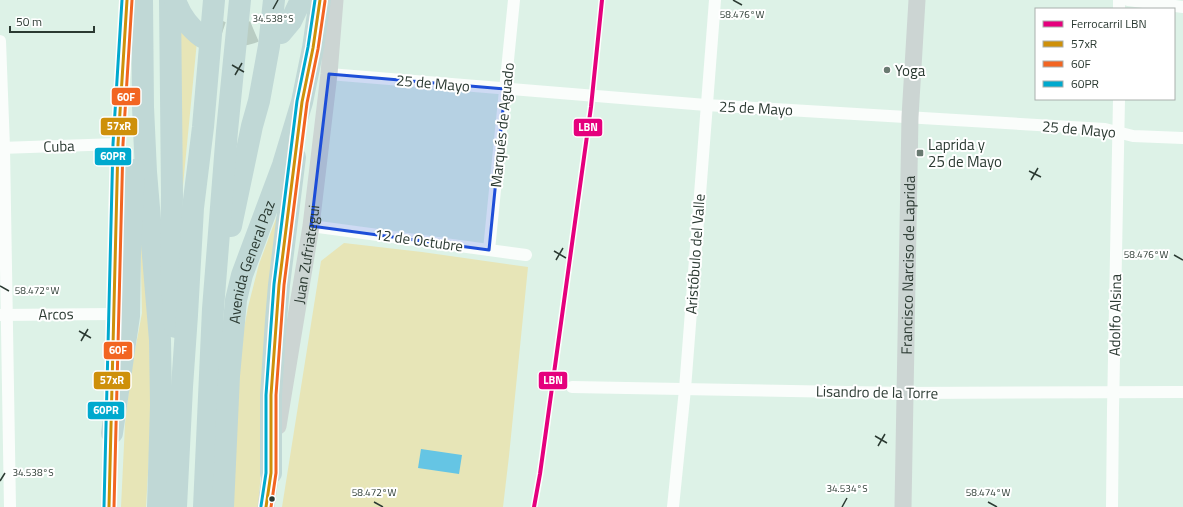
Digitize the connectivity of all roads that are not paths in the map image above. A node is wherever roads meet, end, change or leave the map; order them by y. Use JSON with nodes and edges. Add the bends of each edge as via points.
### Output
{"nodes":[{"id":1,"x":126,"y":0,"type":"edge"},
{"id":2,"x":142,"y":0,"type":"edge"},
{"id":3,"x":156,"y":0,"type":"edge"},
{"id":4,"x":170,"y":0,"type":"edge"},
{"id":5,"x":175,"y":0,"type":"edge"},
{"id":6,"x":187,"y":0,"type":"edge"},
{"id":7,"x":214,"y":0,"type":"edge"},
{"id":8,"x":240,"y":0,"type":"edge"},
{"id":9,"x":260,"y":0,"type":"edge"},
{"id":10,"x":301,"y":0,"type":"edge"},
{"id":11,"x":320,"y":0,"type":"edge"},
{"id":12,"x":335,"y":0,"type":"edge"},
{"id":13,"x":514,"y":0,"type":"edge"},
{"id":14,"x":715,"y":0,"type":"edge"},
{"id":15,"x":917,"y":0,"type":"edge"},
{"id":16,"x":1128,"y":0,"type":"edge"},
{"id":17,"x":280,"y":4,"type":"edge"},
{"id":18,"x":1183,"y":7,"type":"edge"},
{"id":19,"x":281,"y":33,"type":"tunnel mouth"},
{"id":20,"x":0,"y":41,"type":"edge"},
{"id":21,"x":329,"y":74,"type":"junction"},
{"id":22,"x":505,"y":89,"type":"junction"},
{"id":23,"x":1119,"y":100,"type":"edge"},
{"id":24,"x":302,"y":102,"type":"junction"},
{"id":25,"x":706,"y":105,"type":"junction"},
{"id":26,"x":143,"y":107,"type":"junction"},
{"id":27,"x":910,"y":117,"type":"junction"},
{"id":28,"x":252,"y":130,"type":"junction"},
{"id":29,"x":1119,"y":132,"type":"junction"},
{"id":30,"x":1183,"y":138,"type":"edge"},
{"id":31,"x":118,"y":144,"type":"junction"},
{"id":32,"x":2,"y":148,"type":"edge"},
{"id":33,"x":311,"y":226,"type":"junction"},
{"id":34,"x":490,"y":250,"type":"junction"},
{"id":35,"x":526,"y":255,"type":"dead end"},
{"id":36,"x":171,"y":269,"type":"junction"},
{"id":37,"x":213,"y":309,"type":"junction"},
{"id":38,"x":113,"y":314,"type":"junction"},
{"id":39,"x":4,"y":315,"type":"edge"},
{"id":40,"x":182,"y":387,"type":"junction"},
{"id":41,"x":572,"y":387,"type":"dead end"},
{"id":42,"x":684,"y":389,"type":"junction"},
{"id":43,"x":1113,"y":392,"type":"junction"},
{"id":44,"x":1183,"y":392,"type":"edge"},
{"id":45,"x":905,"y":393,"type":"junction"},
{"id":46,"x":112,"y":433,"type":"junction"},
{"id":47,"x":271,"y":472,"type":"junction"},
{"id":48,"x":5,"y":484,"type":"edge"},
{"id":49,"x":10,"y":507,"type":"edge"},
{"id":50,"x":109,"y":507,"type":"edge"},
{"id":51,"x":158,"y":507,"type":"edge"},
{"id":52,"x":176,"y":507,"type":"edge"},
{"id":53,"x":204,"y":507,"type":"edge"},
{"id":54,"x":223,"y":507,"type":"edge"},
{"id":55,"x":266,"y":507,"type":"edge"},
{"id":56,"x":673,"y":507,"type":"edge"},
{"id":57,"x":903,"y":507,"type":"edge"},
{"id":58,"x":1112,"y":507,"type":"edge"}],
"edges":[{"from":1,"to":31,"type":"street"},
{"from":2,"to":26,"type":"highway"},
{"from":3,"to":36,"type":"highway","via":[[160,195]]},
{"from":4,"to":36,"type":"highway"},
{"from":5,"to":6,"type":"highway","via":[[186,21],[203,30]]},
{"from":7,"to":40,"type":"highway","via":[[193,208]]},
{"from":8,"to":37,"type":"highway","name":"Avenida General Paz"},
{"from":9,"to":28,"type":"highway","via":[[251,101]]},
{"from":10,"to":19,"type":"highway","via":[[291,21]]},
{"from":11,"to":24,"type":"highway","name":"Avenida General Paz"},
{"from":12,"to":21,"type":"street","name":"Juan Zufriategui"},
{"from":13,"to":22,"type":"street","name":"Marqués de Aguado"},
{"from":14,"to":25,"type":"street","name":"Aristóbulo del Valle"},
{"from":15,"to":27,"type":"street","name":"Francisco Narciso de Laprida"},
{"from":16,"to":18,"type":"street"},
{"from":17,"to":28,"type":"highway"},
{"from":20,"to":32,"type":"street"},
{"from":21,"to":22,"type":"street","name":"25 de Mayo"},
{"from":21,"to":33,"type":"street","name":"Juan Zufriategui"},
{"from":22,"to":25,"type":"street","name":"25 de Mayo"},
{"from":22,"to":34,"type":"street","name":"Marqués de Aguado"},
{"from":23,"to":29,"type":"street","name":"Adolfo Alsina"},
{"from":24,"to":47,"type":"highway","via":[[279,285],[271,396]]},
{"from":24,"to":54,"type":"highway","name":"Avenida General Paz","via":[[280,172],[242,275],[236,300],[229,376]]},
{"from":25,"to":27,"type":"street","name":"25 de Mayo"},
{"from":25,"to":42,"type":"street","name":"Aristóbulo del Valle"},
{"from":26,"to":46,"type":"highway","via":[[134,167],[128,316]]},
{"from":26,"to":51,"type":"highway","via":[[148,215],[160,340]]},
{"from":27,"to":29,"type":"street","name":"25 de Mayo"},
{"from":27,"to":45,"type":"street","name":"Francisco Narciso de Laprida"},
{"from":28,"to":37,"type":"highway"},
{"from":29,"to":30,"type":"street","name":"25 de Mayo","via":[[1133,136]]},
{"from":29,"to":43,"type":"street","name":"Adolfo Alsina"},
{"from":31,"to":32,"type":"street","name":"Cuba"},
{"from":31,"to":38,"type":"street"},
{"from":32,"to":39,"type":"street"},
{"from":33,"to":34,"type":"street","name":"12 de Octubre"},
{"from":33,"to":47,"type":"street","name":"Juan Zufriategui"},
{"from":34,"to":35,"type":"street","name":"12 de Octubre"},
{"from":36,"to":40,"type":"highway"},
{"from":37,"to":53,"type":"highway","name":"Avenida General Paz"},
{"from":38,"to":39,"type":"street","name":"Arcos"},
{"from":38,"to":46,"type":"street"},
{"from":39,"to":48,"type":"street"},
{"from":40,"to":52,"type":"highway"},
{"from":41,"to":42,"type":"street","name":"Lisandro de la Torre"},
{"from":42,"to":45,"type":"street","name":"Lisandro de la Torre"},
{"from":42,"to":56,"type":"street","name":"Aristóbulo del Valle"},
{"from":43,"to":44,"type":"street","name":"Lisandro de la Torre"},
{"from":43,"to":45,"type":"street","name":"Lisandro de la Torre"},
{"from":43,"to":58,"type":"street","name":"Adolfo Alsina"},
{"from":45,"to":57,"type":"street","name":"Francisco Narciso de Laprida"},
{"from":46,"to":50,"type":"street"},
{"from":47,"to":55,"type":"street","name":"Juan Zufriategui"},
{"from":48,"to":49,"type":"street"}]}
